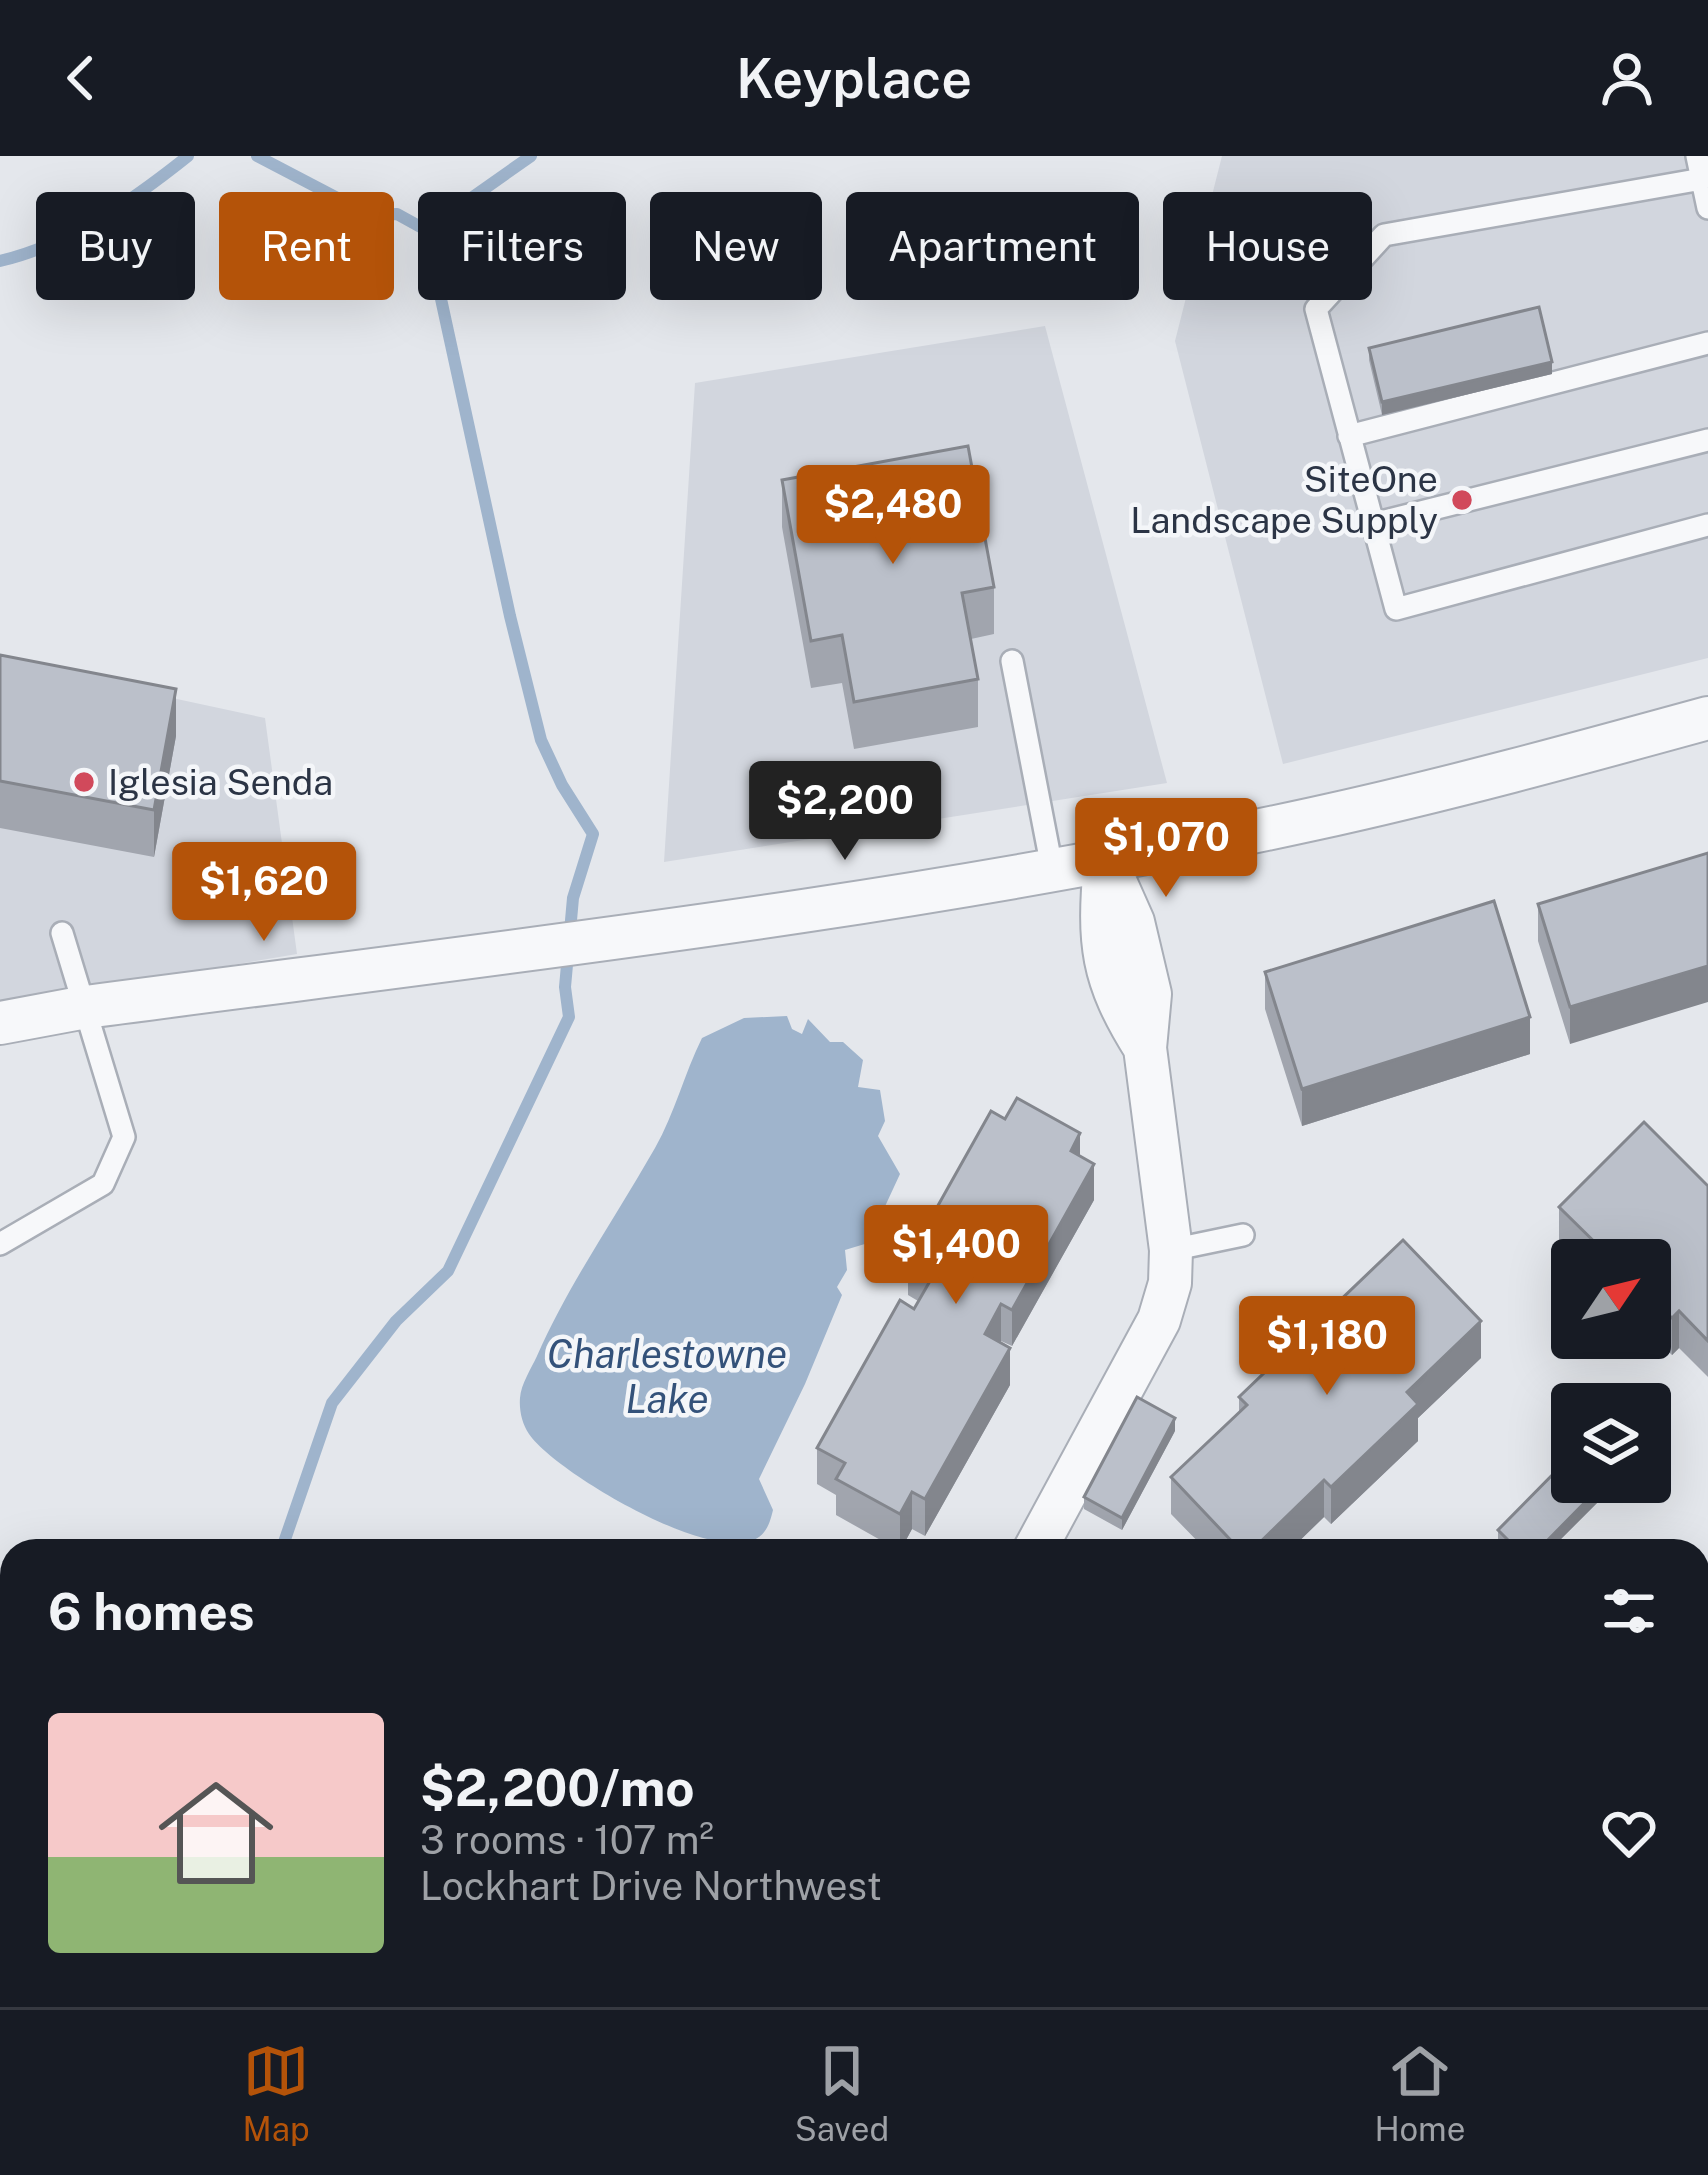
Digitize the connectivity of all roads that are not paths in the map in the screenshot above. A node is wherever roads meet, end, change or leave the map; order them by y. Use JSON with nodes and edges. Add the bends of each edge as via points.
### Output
{"nodes":[{"id":1,"x":1696,"y":156,"type":"edge"},
{"id":2,"x":1702,"y":179,"type":"junction"},
{"id":3,"x":1708,"y":208,"type":"edge"},
{"id":4,"x":1708,"y":344,"type":"edge"},
{"id":5,"x":1349,"y":436,"type":"junction"},
{"id":6,"x":1708,"y":440,"type":"edge"},
{"id":7,"x":1372,"y":524,"type":"junction"},
{"id":8,"x":1708,"y":525,"type":"edge"},
{"id":9,"x":1012,"y":661,"type":"dead end"},
{"id":10,"x":1708,"y":718,"type":"edge"},
{"id":11,"x":1105,"y":860,"type":"junction"},
{"id":12,"x":1052,"y":868,"type":"junction"},
{"id":13,"x":62,"y":933,"type":"dead end"},
{"id":14,"x":86,"y":1007,"type":"junction"},
{"id":15,"x":0,"y":1023,"type":"edge"},
{"id":16,"x":1243,"y":1235,"type":"dead end"},
{"id":17,"x":0,"y":1244,"type":"edge"},
{"id":18,"x":1171,"y":1250,"type":"junction"},
{"id":19,"x":1040,"y":1539,"type":"edge"}],
"edges":[{"from":1,"to":2,"type":"lane"},
{"from":2,"to":3,"type":"lane"},
{"from":2,"to":5,"type":"lane","via":[[1384,236],[1316,309]]},
{"from":4,"to":5,"type":"lane"},
{"from":5,"to":7,"type":"lane"},
{"from":6,"to":7,"type":"lane"},
{"from":7,"to":8,"type":"lane","via":[[1396,609]]},
{"from":9,"to":12,"type":"lane"},
{"from":10,"to":11,"type":"street","via":[[1356,809]]},
{"from":11,"to":12,"type":"street"},
{"from":11,"to":18,"type":"street","via":[[1099,924],[1116,1002],[1145,1048]]},
{"from":12,"to":14,"type":"street","via":[[735,921]]},
{"from":13,"to":14,"type":"lane"},
{"from":14,"to":15,"type":"street"},
{"from":14,"to":17,"type":"lane","via":[[124,1138],[103,1184]]},
{"from":16,"to":18,"type":"lane"},
{"from":18,"to":19,"type":"street","via":[[1159,1320]]}]}
